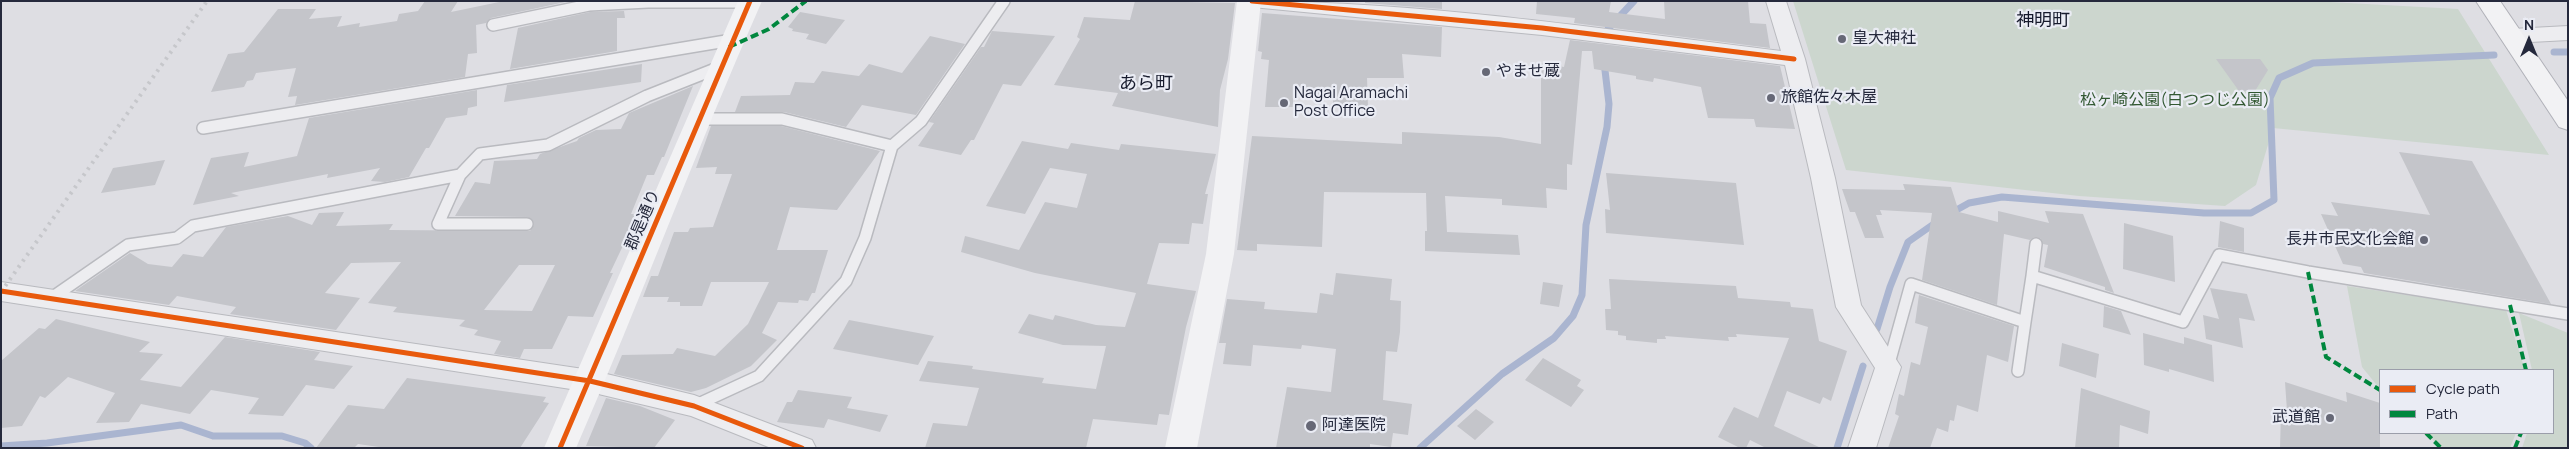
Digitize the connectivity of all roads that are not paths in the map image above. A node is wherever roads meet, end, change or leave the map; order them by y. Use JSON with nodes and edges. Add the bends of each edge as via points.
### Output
{"nodes":[{"id":1,"x":750,"y":1,"type":"edge"},
{"id":2,"x":1004,"y":1,"type":"edge"},
{"id":3,"x":1250,"y":1,"type":"edge"},
{"id":4,"x":1776,"y":1,"type":"edge"},
{"id":5,"x":2488,"y":1,"type":"edge"},
{"id":6,"x":493,"y":25,"type":"dead end"},
{"id":7,"x":2568,"y":33,"type":"edge"},
{"id":8,"x":2512,"y":36,"type":"junction"},
{"id":9,"x":732,"y":40,"type":"junction"},
{"id":10,"x":1794,"y":59,"type":"junction"},
{"id":11,"x":720,"y":67,"type":"junction"},
{"id":12,"x":698,"y":119,"type":"junction"},
{"id":13,"x":2568,"y":120,"type":"edge"},
{"id":14,"x":203,"y":128,"type":"dead end"},
{"id":15,"x":892,"y":146,"type":"junction"},
{"id":16,"x":460,"y":175,"type":"junction"},
{"id":17,"x":527,"y":224,"type":"dead end"},
{"id":18,"x":2036,"y":244,"type":"dead end"},
{"id":19,"x":2032,"y":276,"type":"junction"},
{"id":20,"x":1,"y":292,"type":"edge"},
{"id":21,"x":49,"y":300,"type":"junction"},
{"id":22,"x":2568,"y":314,"type":"edge"},
{"id":23,"x":2025,"y":322,"type":"junction"},
{"id":24,"x":1888,"y":367,"type":"junction"},
{"id":25,"x":2018,"y":371,"type":"dead end"},
{"id":26,"x":590,"y":381,"type":"junction"},
{"id":27,"x":694,"y":406,"type":"junction"},
{"id":28,"x":560,"y":448,"type":"edge"},
{"id":29,"x":802,"y":448,"type":"edge"},
{"id":30,"x":1181,"y":448,"type":"edge"},
{"id":31,"x":1862,"y":448,"type":"edge"}],
"edges":[{"from":1,"to":6,"type":"lane","via":[[589,5]]},
{"from":1,"to":9,"type":"main road","name":"郡是通り"},
{"from":2,"to":15,"type":"lane","via":[[921,120]]},
{"from":3,"to":10,"type":"street","via":[[1542,28]]},
{"from":3,"to":30,"type":"main road","via":[[1220,254]]},
{"from":4,"to":10,"type":"street"},
{"from":5,"to":8,"type":"main road"},
{"from":7,"to":8,"type":"street"},
{"from":8,"to":13,"type":"main road"},
{"from":9,"to":11,"type":"main road","name":"郡是通り"},
{"from":9,"to":14,"type":"lane"},
{"from":10,"to":24,"type":"street","via":[[1823,178],[1849,307]]},
{"from":11,"to":12,"type":"main road","name":"郡是通り"},
{"from":11,"to":16,"type":"lane","via":[[647,96],[548,145],[480,154]]},
{"from":12,"to":15,"type":"lane","via":[[782,119]]},
{"from":12,"to":26,"type":"main road","name":"郡是通り"},
{"from":15,"to":27,"type":"lane","via":[[865,238],[846,281],[759,376]]},
{"from":16,"to":17,"type":"lane","via":[[438,224]]},
{"from":16,"to":21,"type":"lane","via":[[193,226],[177,238],[128,245]]},
{"from":18,"to":19,"type":"lane"},
{"from":19,"to":22,"type":"lane","via":[[2183,322],[2219,255]]},
{"from":19,"to":23,"type":"lane"},
{"from":20,"to":21,"type":"street"},
{"from":21,"to":26,"type":"street"},
{"from":23,"to":24,"type":"lane","via":[[1911,284]]},
{"from":23,"to":25,"type":"lane"},
{"from":24,"to":31,"type":"street"},
{"from":26,"to":27,"type":"street"},
{"from":26,"to":28,"type":"main road","name":"郡是通り"},
{"from":27,"to":29,"type":"street"}]}
